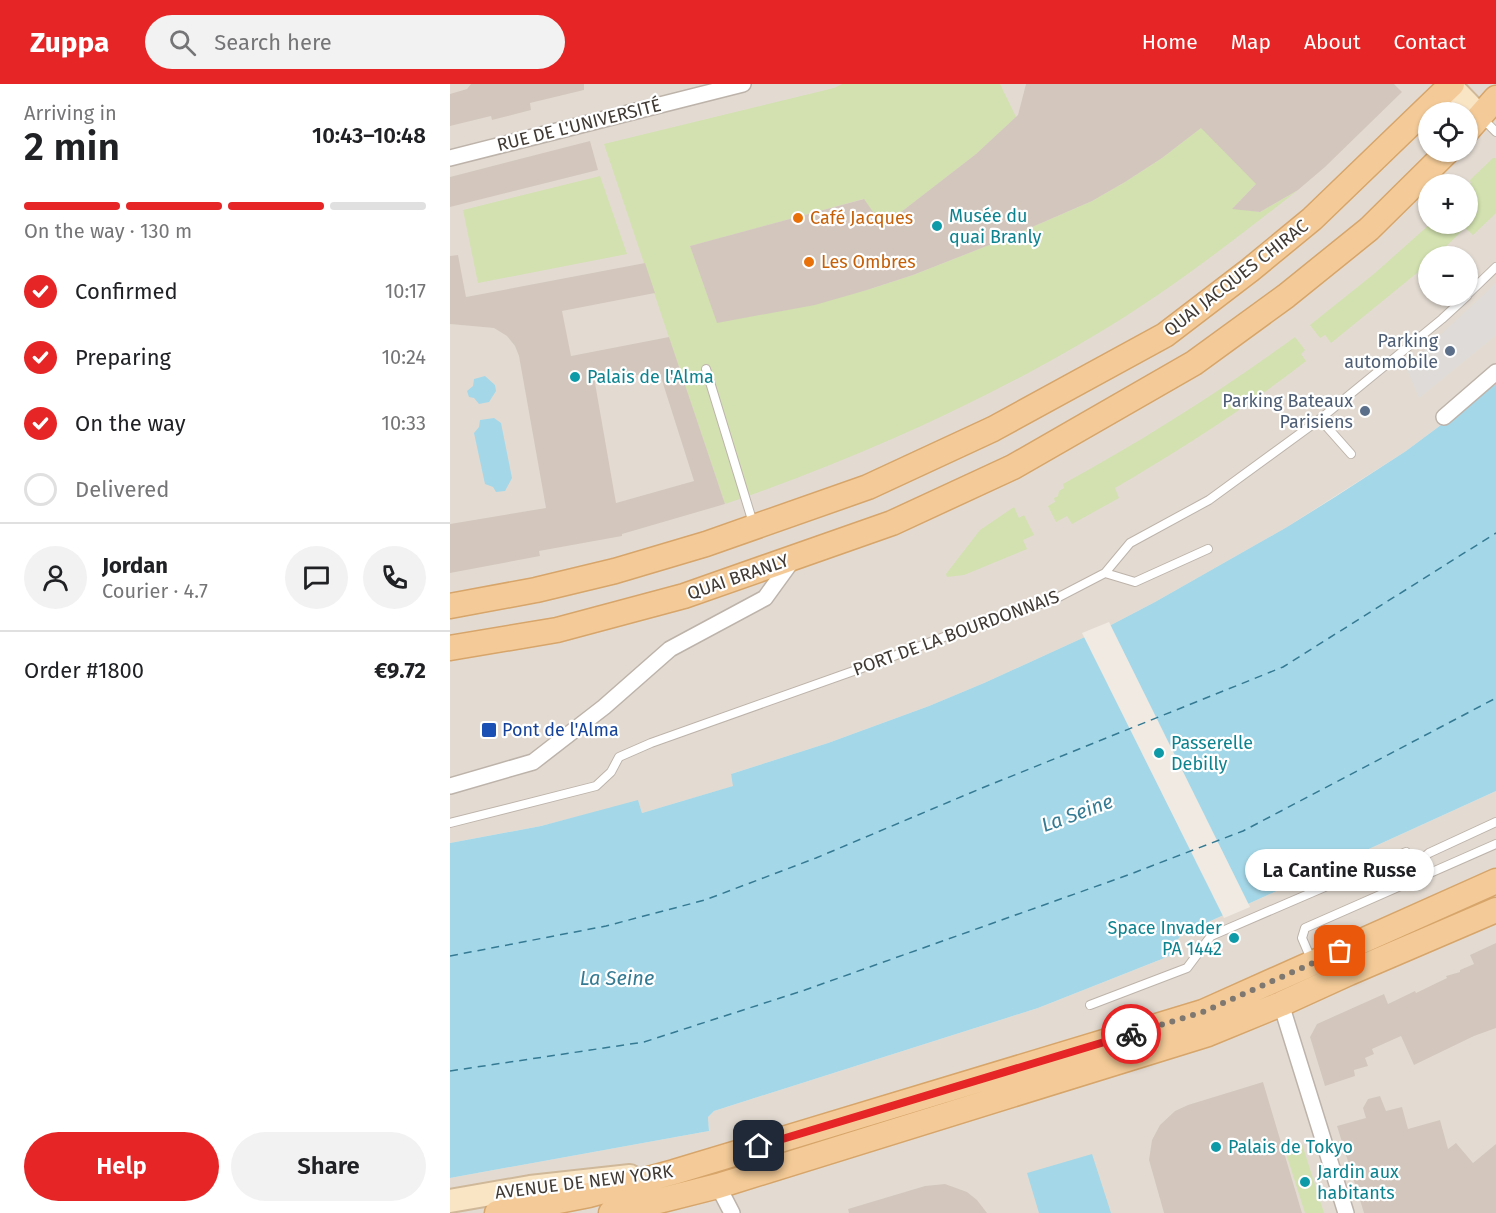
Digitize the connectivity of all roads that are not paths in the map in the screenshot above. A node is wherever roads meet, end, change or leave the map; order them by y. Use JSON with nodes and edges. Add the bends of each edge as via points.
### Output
{"nodes":[{"id":1,"x":743,"y":84,"type":"edge"},
{"id":2,"x":1450,"y":85,"type":"edge"},
{"id":3,"x":1485,"y":119,"type":"edge"},
{"id":4,"x":450,"y":158,"type":"edge"},
{"id":5,"x":1437,"y":162,"type":"edge"},
{"id":6,"x":1496,"y":267,"type":"edge"},
{"id":7,"x":1478,"y":284,"type":"edge"},
{"id":8,"x":1456,"y":306,"type":"edge"},
{"id":9,"x":706,"y":369,"type":"dead end"},
{"id":10,"x":1496,"y":372,"type":"edge"},
{"id":11,"x":1444,"y":417,"type":"dead end"},
{"id":12,"x":1320,"y":419,"type":"junction"},
{"id":13,"x":1351,"y":454,"type":"dead end"},
{"id":14,"x":754,"y":527,"type":"junction"},
{"id":15,"x":1208,"y":549,"type":"dead end"},
{"id":16,"x":794,"y":558,"type":"junction"},
{"id":17,"x":1105,"y":573,"type":"junction"},
{"id":18,"x":450,"y":606,"type":"edge"},
{"id":19,"x":450,"y":648,"type":"edge"},
{"id":20,"x":450,"y":786,"type":"edge"},
{"id":21,"x":1496,"y":822,"type":"edge"},
{"id":22,"x":450,"y":823,"type":"edge"},
{"id":23,"x":1496,"y":844,"type":"edge"},
{"id":24,"x":1414,"y":866,"type":"junction"},
{"id":25,"x":1419,"y":878,"type":"junction"},
{"id":26,"x":1496,"y":882,"type":"edge"},
{"id":27,"x":1496,"y":910,"type":"edge"},
{"id":28,"x":1313,"y":963,"type":"junction"},
{"id":29,"x":1281,"y":1004,"type":"junction"},
{"id":30,"x":1090,"y":1005,"type":"dead end"},
{"id":31,"x":674,"y":1172,"type":"junction"},
{"id":32,"x":718,"y":1186,"type":"junction"},
{"id":33,"x":450,"y":1202,"type":"edge"},
{"id":34,"x":497,"y":1213,"type":"edge"},
{"id":35,"x":611,"y":1213,"type":"edge"},
{"id":36,"x":650,"y":1213,"type":"edge"},
{"id":37,"x":732,"y":1213,"type":"edge"},
{"id":38,"x":1346,"y":1213,"type":"edge"}],
"edges":[{"from":1,"to":4,"type":"street","name":"RUE DE L'UNIVERSITÉ"},
{"from":2,"to":3,"type":"street","name":"QUAI JACQUES CHIRAC"},
{"from":2,"to":14,"type":"main road","name":"QUAI JACQUES CHIRAC","via":[[1312,219],[1165,335],[993,429],[868,487]]},
{"from":5,"to":16,"type":"main road","name":"QUAI BRANLY","via":[[1369,229],[1194,363],[1012,467],[892,523]]},
{"from":6,"to":7,"type":"lane","name":"PORT DE LA BOURDONNAIS"},
{"from":8,"to":12,"type":"lane","name":"PORT DE LA BOURDONNAIS"},
{"from":9,"to":14,"type":"lane"},
{"from":10,"to":11,"type":"street"},
{"from":12,"to":13,"type":"lane"},
{"from":12,"to":17,"type":"lane","name":"PORT DE LA BOURDONNAIS","via":[[1209,500],[1130,543]]},
{"from":14,"to":18,"type":"main road","via":[[615,571]]},
{"from":15,"to":17,"type":"lane","via":[[1135,582]]},
{"from":16,"to":19,"type":"main road","name":"QUAI BRANLY","via":[[684,596],[557,630]]},
{"from":16,"to":20,"type":"street","via":[[765,598],[670,650],[533,762]]},
{"from":17,"to":22,"type":"lane","name":"PORT DE LA BOURDONNAIS","via":[[1053,600],[651,743],[619,757],[611,772],[596,786]]},
{"from":21,"to":24,"type":"lane","via":[[1429,854]]},
{"from":23,"to":25,"type":"lane"},
{"from":24,"to":25,"type":"lane"},
{"from":24,"to":30,"type":"lane","via":[[1406,852],[1211,936],[1187,968]]},
{"from":25,"to":28,"type":"lane","via":[[1305,928],[1302,938]]},
{"from":26,"to":28,"type":"main road","name":"AVENUE DE NEW YORK"},
{"from":27,"to":29,"type":"main road","name":"AVENUE DE NEW YORK"},
{"from":28,"to":31,"type":"main road","name":"AVENUE DE NEW YORK","via":[[1203,1012]]},
{"from":29,"to":32,"type":"main road","name":"AVENUE DE NEW YORK","via":[[1208,1034]]},
{"from":29,"to":38,"type":"street"},
{"from":31,"to":33,"type":"street","name":"AVENUE DE NEW YORK","via":[[530,1187]]},
{"from":31,"to":34,"type":"main road","via":[[589,1195]]},
{"from":32,"to":35,"type":"main road"},
{"from":32,"to":36,"type":"street","name":"AVENUE DE NEW YORK"},
{"from":32,"to":37,"type":"street"}]}
